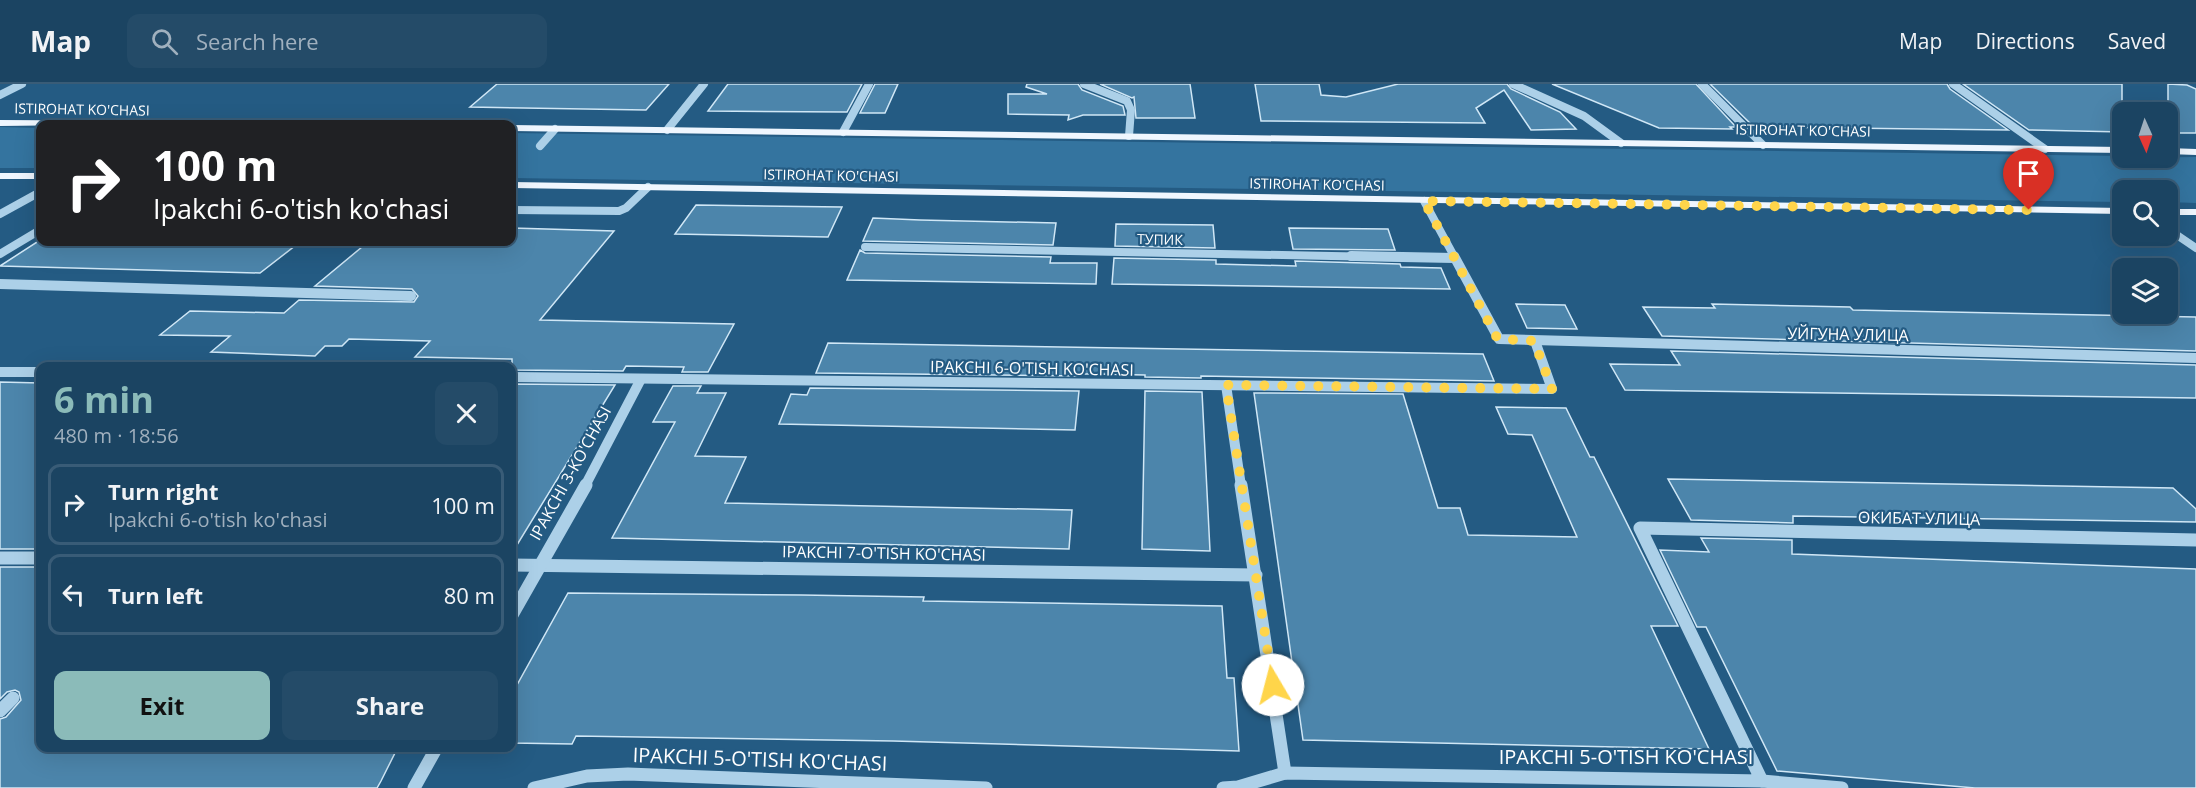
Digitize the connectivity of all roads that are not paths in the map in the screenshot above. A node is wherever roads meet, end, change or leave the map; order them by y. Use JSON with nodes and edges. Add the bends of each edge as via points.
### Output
{"nodes":[{"id":1,"x":22,"y":84,"type":"edge"},
{"id":2,"x":704,"y":84,"type":"edge"},
{"id":3,"x":869,"y":84,"type":"edge"},
{"id":4,"x":1084,"y":84,"type":"edge"},
{"id":5,"x":1513,"y":84,"type":"edge"},
{"id":6,"x":1702,"y":84,"type":"edge"},
{"id":7,"x":1953,"y":84,"type":"edge"},
{"id":8,"x":0,"y":95,"type":"edge"},
{"id":9,"x":0,"y":123,"type":"edge"},
{"id":10,"x":36,"y":123,"type":"edge"},
{"id":11,"x":516,"y":128,"type":"edge"},
{"id":12,"x":555,"y":129,"type":"junction"},
{"id":13,"x":668,"y":130,"type":"junction"},
{"id":14,"x":843,"y":132,"type":"junction"},
{"id":15,"x":1129,"y":136,"type":"junction"},
{"id":16,"x":1621,"y":143,"type":"junction"},
{"id":17,"x":1763,"y":145,"type":"junction"},
{"id":18,"x":540,"y":146,"type":"dead end"},
{"id":19,"x":2045,"y":149,"type":"junction"},
{"id":20,"x":2112,"y":150,"type":"edge"},
{"id":21,"x":2178,"y":152,"type":"edge"},
{"id":22,"x":2196,"y":152,"type":"edge"},
{"id":23,"x":0,"y":176,"type":"edge"},
{"id":24,"x":36,"y":176,"type":"edge"},
{"id":25,"x":516,"y":184,"type":"edge"},
{"id":26,"x":648,"y":187,"type":"junction"},
{"id":27,"x":36,"y":194,"type":"edge"},
{"id":28,"x":1424,"y":201,"type":"junction"},
{"id":29,"x":516,"y":210,"type":"edge"},
{"id":30,"x":2112,"y":211,"type":"edge"},
{"id":31,"x":2178,"y":212,"type":"edge"},
{"id":32,"x":2196,"y":212,"type":"edge"},
{"id":33,"x":0,"y":214,"type":"edge"},
{"id":34,"x":36,"y":232,"type":"edge"},
{"id":35,"x":2178,"y":236,"type":"edge"},
{"id":36,"x":865,"y":247,"type":"dead end"},
{"id":37,"x":2196,"y":248,"type":"edge"},
{"id":38,"x":0,"y":254,"type":"edge"},
{"id":39,"x":1454,"y":258,"type":"junction"},
{"id":40,"x":0,"y":284,"type":"edge"},
{"id":41,"x":411,"y":296,"type":"dead end"},
{"id":42,"x":1534,"y":341,"type":"junction"},
{"id":43,"x":2196,"y":358,"type":"edge"},
{"id":44,"x":0,"y":372,"type":"edge"},
{"id":45,"x":36,"y":372,"type":"edge"},
{"id":46,"x":516,"y":377,"type":"edge"},
{"id":47,"x":642,"y":379,"type":"junction"},
{"id":48,"x":1226,"y":385,"type":"junction"},
{"id":49,"x":1640,"y":528,"type":"joint"},
{"id":50,"x":2196,"y":540,"type":"edge"},
{"id":51,"x":0,"y":558,"type":"edge"},
{"id":52,"x":36,"y":558,"type":"edge"},
{"id":53,"x":516,"y":565,"type":"edge"},
{"id":54,"x":539,"y":565,"type":"junction"},
{"id":55,"x":1256,"y":575,"type":"junction"},
{"id":56,"x":516,"y":608,"type":"edge"},
{"id":57,"x":13,"y":698,"type":"dead end"},
{"id":58,"x":0,"y":711,"type":"edge"},
{"id":59,"x":434,"y":752,"type":"edge"},
{"id":60,"x":1285,"y":773,"type":"junction"},
{"id":61,"x":1762,"y":781,"type":"junction"},
{"id":62,"x":414,"y":788,"type":"edge"},
{"id":63,"x":534,"y":788,"type":"edge"},
{"id":64,"x":986,"y":788,"type":"edge"},
{"id":65,"x":1222,"y":788,"type":"edge"},
{"id":66,"x":1842,"y":788,"type":"edge"}],
"edges":[{"from":1,"to":8,"type":"street"},
{"from":2,"to":13,"type":"street"},
{"from":3,"to":14,"type":"street"},
{"from":4,"to":15,"type":"street","via":[[1127,101],[1131,110]]},
{"from":5,"to":16,"type":"street","via":[[1576,111]]},
{"from":6,"to":17,"type":"street"},
{"from":7,"to":19,"type":"street"},
{"from":9,"to":10,"type":"main road","name":"ISTIROHAT KO'CHASI"},
{"from":11,"to":12,"type":"main road","name":"ISTIROHAT KO'CHASI"},
{"from":12,"to":13,"type":"main road","name":"ISTIROHAT KO'CHASI"},
{"from":12,"to":18,"type":"street"},
{"from":13,"to":14,"type":"main road","name":"ISTIROHAT KO'CHASI"},
{"from":14,"to":15,"type":"main road","name":"ISTIROHAT KO'CHASI"},
{"from":15,"to":16,"type":"main road","name":"ISTIROHAT KO'CHASI"},
{"from":16,"to":17,"type":"main road","name":"ISTIROHAT KO'CHASI"},
{"from":17,"to":19,"type":"main road","name":"ISTIROHAT KO'CHASI"},
{"from":19,"to":20,"type":"main road","name":"ISTIROHAT KO'CHASI"},
{"from":21,"to":22,"type":"main road"},
{"from":23,"to":24,"type":"main road"},
{"from":25,"to":26,"type":"main road","name":"ISTIROHAT KO'CHASI"},
{"from":26,"to":28,"type":"main road","name":"ISTIROHAT KO'CHASI"},
{"from":26,"to":29,"type":"street","via":[[619,211]]},
{"from":27,"to":33,"type":"street"},
{"from":28,"to":30,"type":"main road","name":"ISTIROHAT KO'CHASI"},
{"from":28,"to":39,"type":"street"},
{"from":31,"to":32,"type":"main road"},
{"from":34,"to":38,"type":"street"},
{"from":35,"to":37,"type":"street"},
{"from":36,"to":39,"type":"street","name":"ТУПИК"},
{"from":39,"to":42,"type":"street","name":"УЙГУНА УЛИЦА","via":[[1499,339]]},
{"from":40,"to":41,"type":"street"},
{"from":42,"to":43,"type":"street","name":"УЙГУНА УЛИЦА"},
{"from":42,"to":48,"type":"street","name":"IPAKCHI 6-O'TISH KO'CHASI","via":[[1552,389]]},
{"from":44,"to":45,"type":"street"},
{"from":46,"to":47,"type":"street","name":"IPAKCHI 6-O'TISH KO'CHASI"},
{"from":47,"to":48,"type":"street","name":"IPAKCHI 6-O'TISH KO'CHASI"},
{"from":47,"to":54,"type":"street","name":"IPAKCHI 3-KO'CHASI","via":[[572,512]]},
{"from":48,"to":55,"type":"street"},
{"from":49,"to":50,"type":"street","name":"ОКИБАТ УЛИЦА"},
{"from":49,"to":61,"type":"street","name":"IPAKCHI 5-O'TISH KO'CHASI"},
{"from":51,"to":52,"type":"street"},
{"from":53,"to":54,"type":"street","name":"IPAKCHI 7-O'TISH KO'CHASI"},
{"from":54,"to":55,"type":"street","name":"IPAKCHI 7-O'TISH KO'CHASI"},
{"from":54,"to":56,"type":"street","name":"IPAKCHI 3-KO'CHASI"},
{"from":55,"to":60,"type":"street"},
{"from":57,"to":58,"type":"street"},
{"from":59,"to":62,"type":"street"},
{"from":60,"to":61,"type":"street","name":"IPAKCHI 5-O'TISH KO'CHASI"},
{"from":60,"to":65,"type":"street","name":"IPAKCHI 5-O'TISH KO'CHASI"},
{"from":61,"to":66,"type":"street"},
{"from":63,"to":64,"type":"street","name":"IPAKCHI 5-O'TISH KO'CHASI","via":[[587,776],[628,774]]}]}
